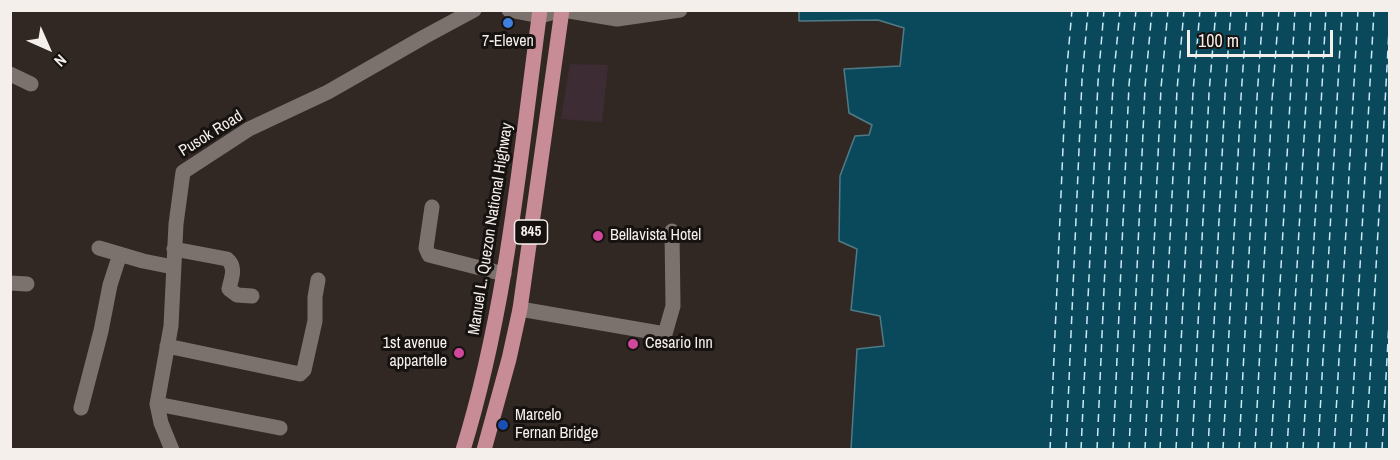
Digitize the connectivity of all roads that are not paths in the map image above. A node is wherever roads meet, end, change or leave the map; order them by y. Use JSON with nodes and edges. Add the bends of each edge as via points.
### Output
{"nodes":[{"id":1,"x":474,"y":10,"type":"edge"},
{"id":2,"x":509,"y":10,"type":"edge"},
{"id":3,"x":562,"y":10,"type":"edge"},
{"id":4,"x":680,"y":10,"type":"edge"},
{"id":5,"x":540,"y":13,"type":"edge"},
{"id":6,"x":10,"y":74,"type":"edge"},
{"id":7,"x":31,"y":84,"type":"dead end"},
{"id":8,"x":432,"y":207,"type":"dead end"},
{"id":9,"x":672,"y":231,"type":"dead end"},
{"id":10,"x":99,"y":248,"type":"dead end"},
{"id":11,"x":174,"y":249,"type":"junction"},
{"id":12,"x":120,"y":254,"type":"junction"},
{"id":13,"x":173,"y":267,"type":"junction"},
{"id":14,"x":504,"y":274,"type":"junction"},
{"id":15,"x":318,"y":280,"type":"dead end"},
{"id":16,"x":10,"y":283,"type":"edge"},
{"id":17,"x":27,"y":284,"type":"dead end"},
{"id":18,"x":252,"y":296,"type":"dead end"},
{"id":19,"x":520,"y":309,"type":"junction"},
{"id":20,"x":168,"y":345,"type":"junction"},
{"id":21,"x":486,"y":367,"type":"junction"},
{"id":22,"x":506,"y":371,"type":"junction"},
{"id":23,"x":157,"y":404,"type":"junction"},
{"id":24,"x":81,"y":408,"type":"dead end"},
{"id":25,"x":280,"y":428,"type":"dead end"},
{"id":26,"x":172,"y":450,"type":"edge"},
{"id":27,"x":463,"y":450,"type":"edge"},
{"id":28,"x":484,"y":450,"type":"edge"}],
"edges":[{"from":1,"to":11,"type":"street","name":"Pusok Road","via":[[328,92],[249,129],[183,172]]},
{"from":2,"to":5,"type":"street"},
{"from":3,"to":4,"type":"street","via":[[616,19]]},
{"from":3,"to":5,"type":"street"},
{"from":3,"to":19,"type":"main road","number":"845"},
{"from":5,"to":14,"type":"main road","name":"Manuel L. Quezon National Highway","number":"845"},
{"from":6,"to":7,"type":"street"},
{"from":8,"to":14,"type":"street","via":[[426,248],[429,255]]},
{"from":9,"to":19,"type":"street","via":[[673,306],[665,334]]},
{"from":10,"to":12,"type":"street"},
{"from":11,"to":13,"type":"street","name":"Pusok Road"},
{"from":11,"to":18,"type":"street","via":[[227,259],[233,269],[229,289],[237,295]]},
{"from":12,"to":13,"type":"street"},
{"from":12,"to":24,"type":"street"},
{"from":13,"to":20,"type":"street","name":"Pusok Road"},
{"from":14,"to":21,"type":"main road","name":"Manuel L. Quezon National Highway","number":"845"},
{"from":15,"to":20,"type":"street","via":[[315,321],[300,374]]},
{"from":16,"to":17,"type":"street"},
{"from":19,"to":22,"type":"main road","number":"845"},
{"from":20,"to":23,"type":"street","name":"Pusok Road"},
{"from":21,"to":22,"type":"main road"},
{"from":21,"to":27,"type":"main road","name":"Manuel L. Quezon National Highway","number":"845"},
{"from":22,"to":28,"type":"main road","number":"845"},
{"from":23,"to":25,"type":"street"},
{"from":23,"to":26,"type":"street","name":"Pusok Road"}]}
